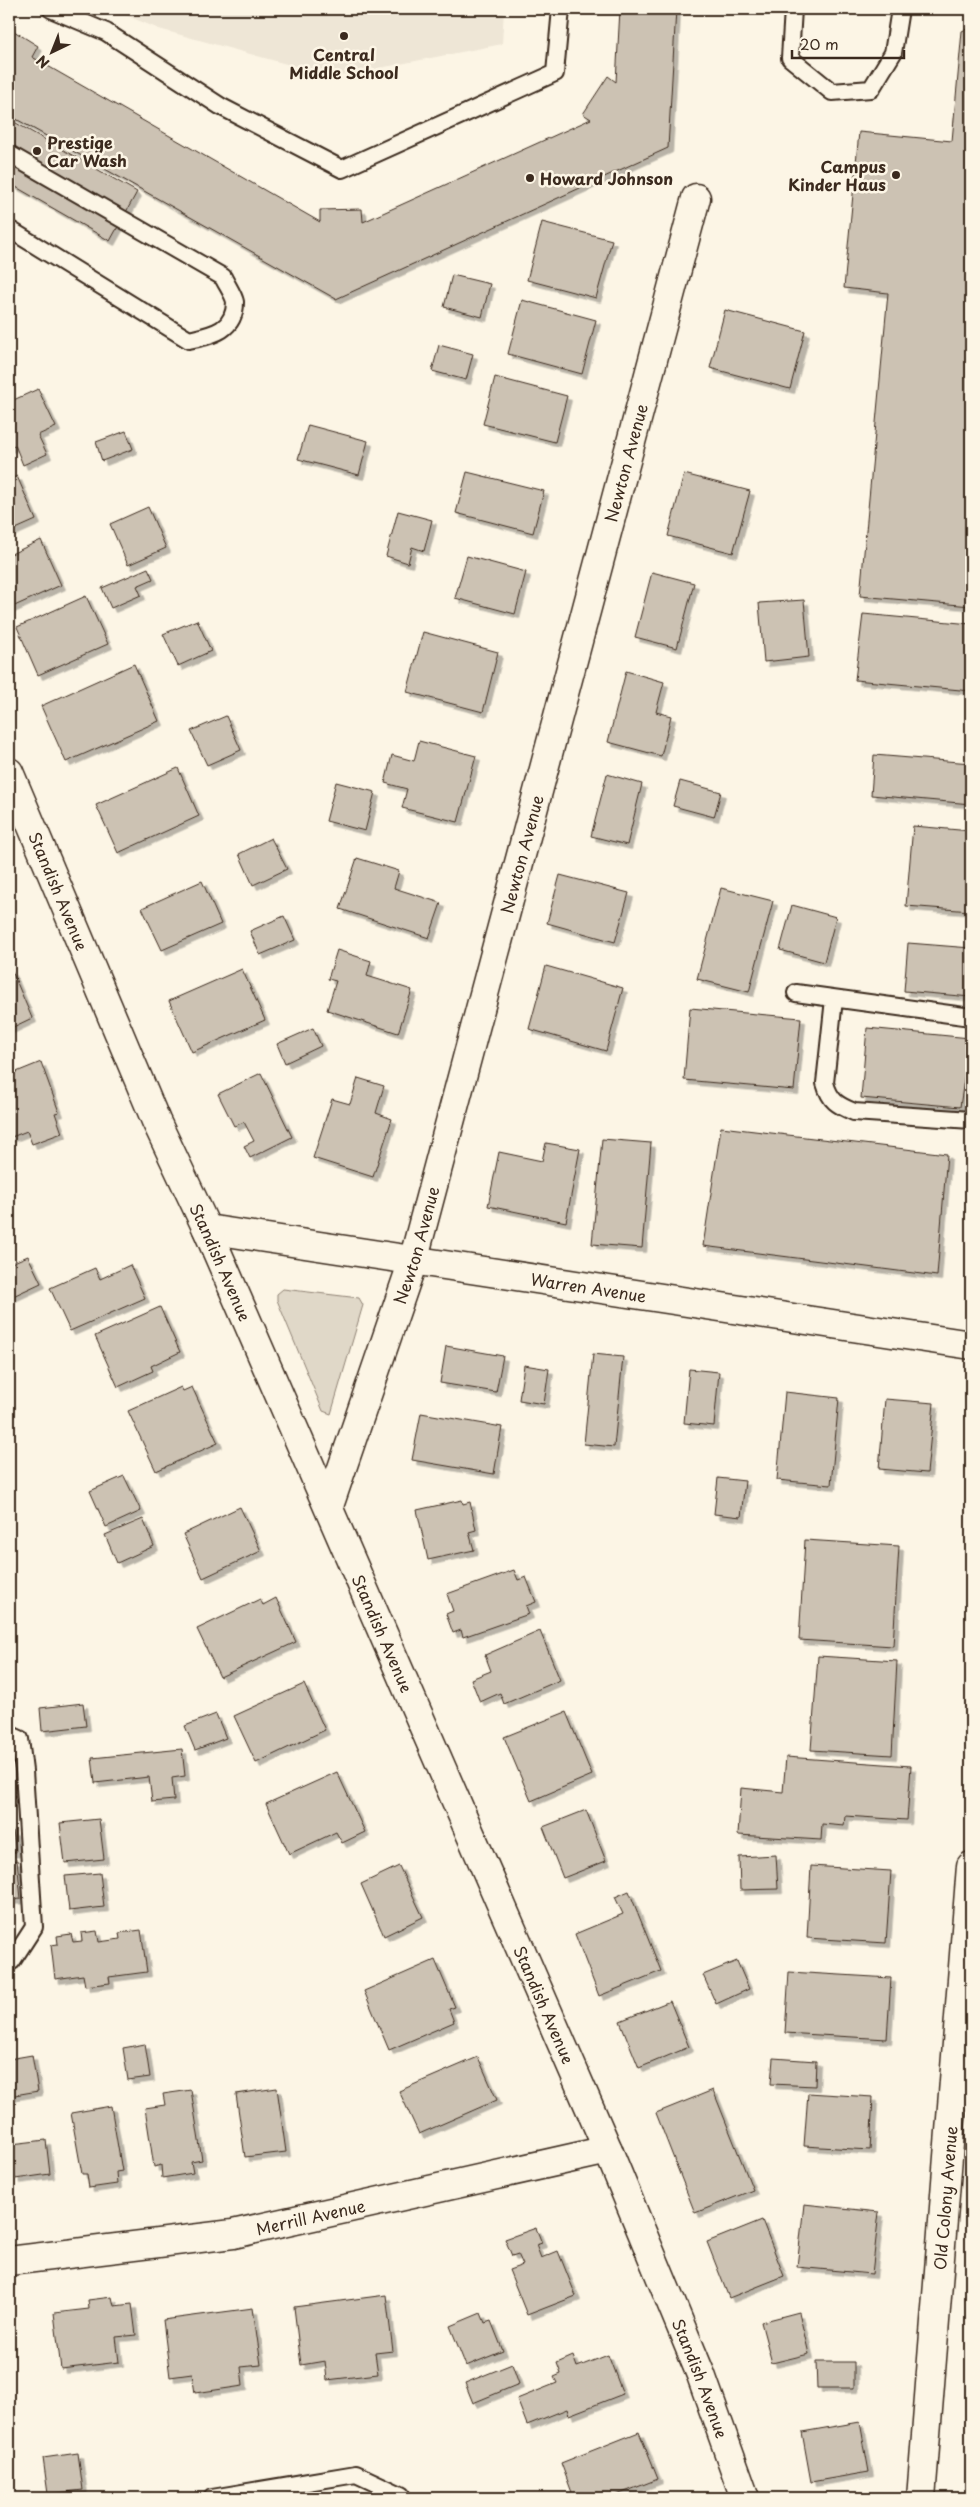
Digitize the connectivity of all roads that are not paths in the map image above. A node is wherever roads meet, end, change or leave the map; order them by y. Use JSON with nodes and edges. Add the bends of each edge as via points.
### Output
{"nodes":[{"id":1,"x":51,"y":9,"type":"edge"},
{"id":2,"x":561,"y":9,"type":"edge"},
{"id":3,"x":793,"y":9,"type":"edge"},
{"id":4,"x":900,"y":9,"type":"edge"},
{"id":5,"x":9,"y":154,"type":"edge"},
{"id":6,"x":696,"y":198,"type":"dead end"},
{"id":7,"x":9,"y":229,"type":"edge"},
{"id":8,"x":9,"y":772,"type":"edge"},
{"id":9,"x":796,"y":994,"type":"dead end"},
{"id":10,"x":834,"y":998,"type":"junction"},
{"id":11,"x":971,"y":1017,"type":"edge"},
{"id":12,"x":971,"y":1120,"type":"edge"},
{"id":13,"x":207,"y":1229,"type":"junction"},
{"id":14,"x":413,"y":1261,"type":"junction"},
{"id":15,"x":971,"y":1345,"type":"edge"},
{"id":16,"x":329,"y":1506,"type":"junction"},
{"id":17,"x":9,"y":1734,"type":"edge"},
{"id":18,"x":971,"y":1866,"type":"edge"},
{"id":19,"x":9,"y":1962,"type":"edge"},
{"id":20,"x":963,"y":2084,"type":"edge"},
{"id":21,"x":608,"y":2150,"type":"junction"},
{"id":22,"x":9,"y":2261,"type":"edge"},
{"id":23,"x":212,"y":2498,"type":"edge"},
{"id":24,"x":401,"y":2498,"type":"edge"},
{"id":25,"x":745,"y":2498,"type":"edge"},
{"id":26,"x":921,"y":2498,"type":"edge"}],
"edges":[{"from":1,"to":2,"type":"lane","via":[[106,32],[220,106],[342,169],[555,73]]},
{"from":3,"to":4,"type":"lane","via":[[790,58],[832,92],[871,89],[893,53]]},
{"from":5,"to":7,"type":"lane","via":[[223,277],[235,300],[231,320],[216,335],[189,340]]},
{"from":6,"to":14,"type":"street","name":"Newton Avenue"},
{"from":8,"to":13,"type":"street","name":"Standish Avenue","via":[[156,1121]]},
{"from":9,"to":10,"type":"lane"},
{"from":10,"to":11,"type":"lane"},
{"from":10,"to":12,"type":"lane","via":[[825,1083],[829,1096],[854,1112]]},
{"from":13,"to":14,"type":"street","name":"Warren Avenue"},
{"from":13,"to":16,"type":"street","name":"Standish Avenue"},
{"from":14,"to":15,"type":"street","name":"Warren Avenue"},
{"from":14,"to":16,"type":"street","name":"Newton Avenue"},
{"from":16,"to":21,"type":"street","name":"Standish Avenue"},
{"from":17,"to":19,"type":"lane","via":[[20,1739],[34,1927]]},
{"from":18,"to":20,"type":"street","name":"Old Colony Avenue"},
{"from":20,"to":26,"type":"street","name":"Old Colony Avenue"},
{"from":21,"to":22,"type":"street","name":"Merrill Avenue","via":[[233,2234]]},
{"from":21,"to":25,"type":"street","name":"Standish Avenue","via":[[701,2374]]},
{"from":23,"to":24,"type":"lane","via":[[356,2474]]}]}
